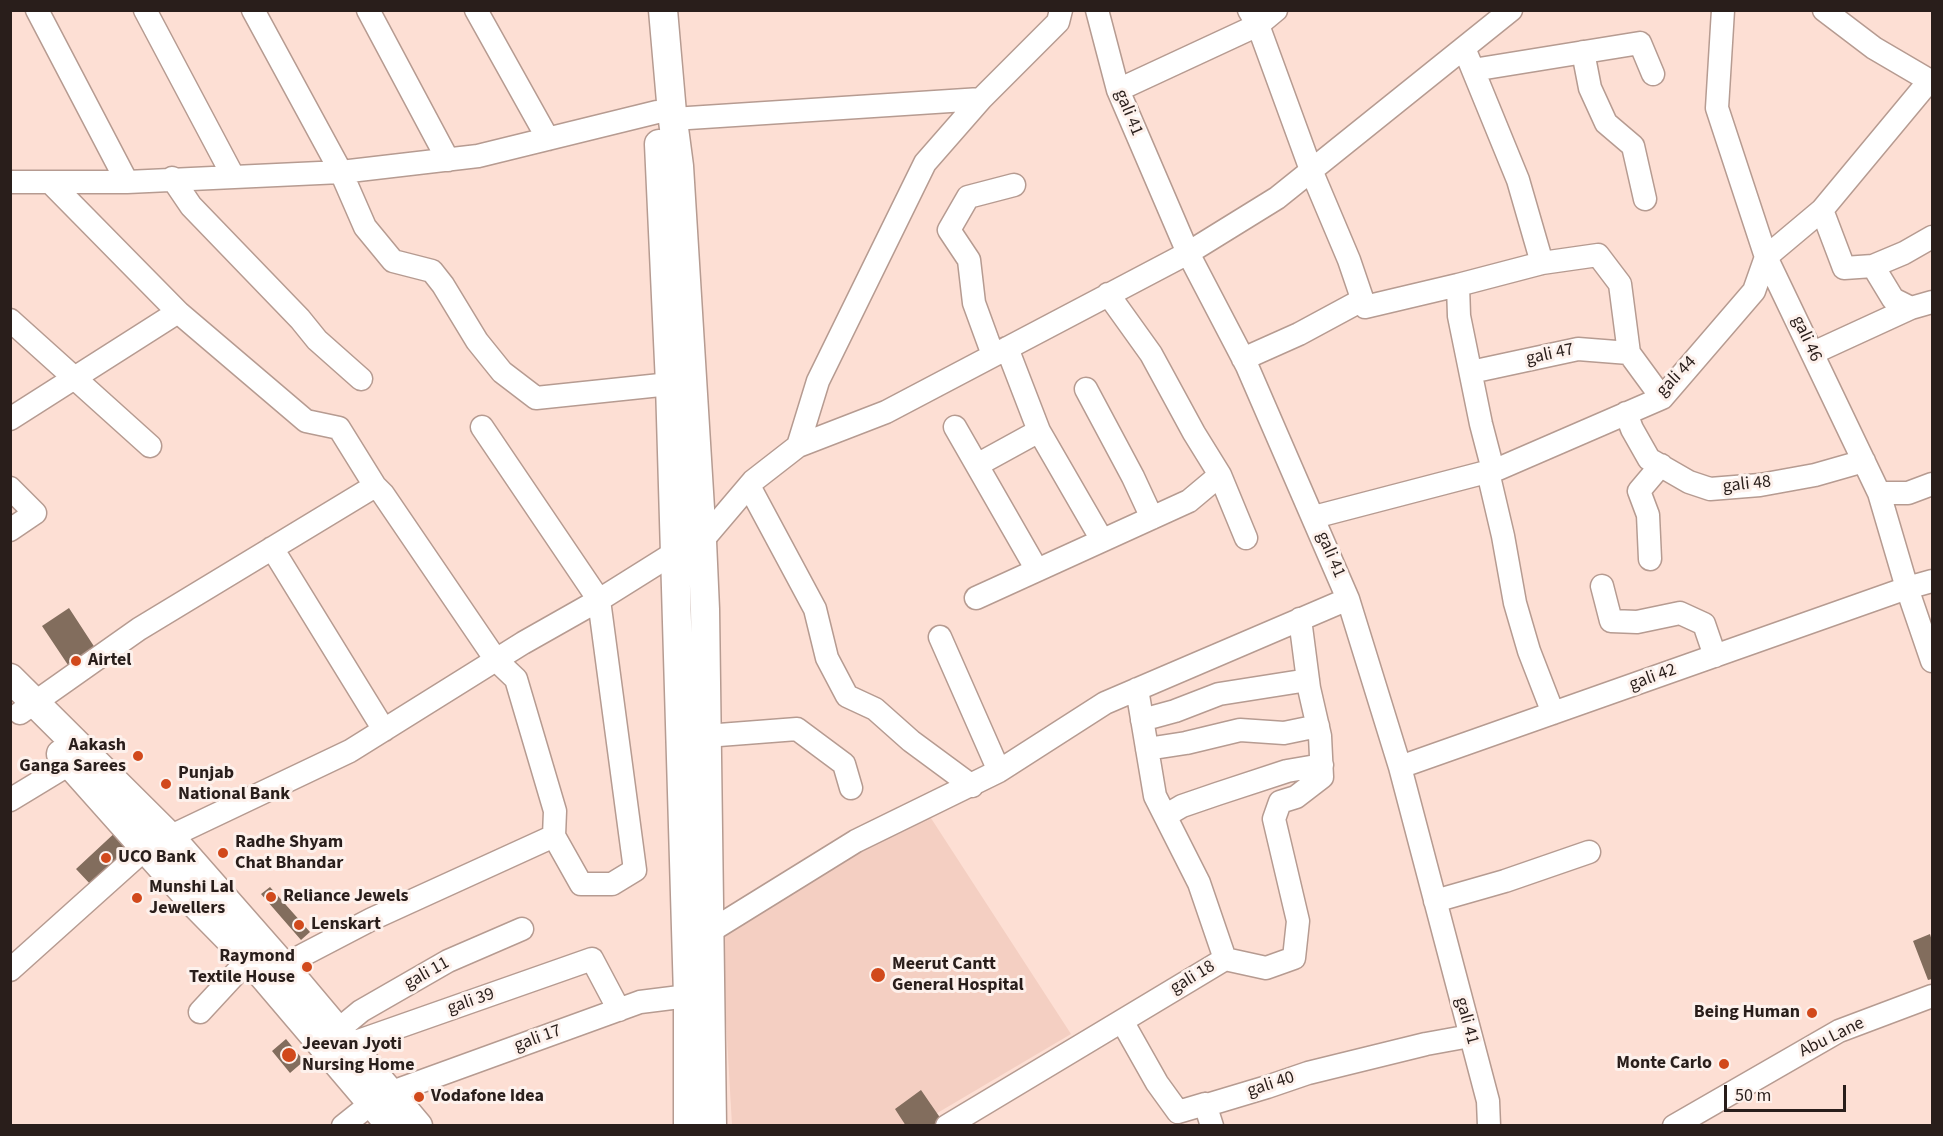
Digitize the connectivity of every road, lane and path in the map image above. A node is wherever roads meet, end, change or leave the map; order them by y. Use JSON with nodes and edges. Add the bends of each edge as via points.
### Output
{"nodes":[{"id":1,"x":37,"y":10,"type":"edge"},
{"id":2,"x":145,"y":10,"type":"edge"},
{"id":3,"x":253,"y":10,"type":"edge"},
{"id":4,"x":368,"y":10,"type":"edge"},
{"id":5,"x":476,"y":10,"type":"edge"},
{"id":6,"x":645,"y":10,"type":"edge"},
{"id":7,"x":663,"y":10,"type":"edge"},
{"id":8,"x":1061,"y":10,"type":"edge"},
{"id":9,"x":1097,"y":10,"type":"edge"},
{"id":10,"x":1276,"y":10,"type":"edge"},
{"id":11,"x":1511,"y":10,"type":"edge"},
{"id":12,"x":1723,"y":10,"type":"edge"},
{"id":13,"x":1824,"y":10,"type":"edge"},
{"id":14,"x":1254,"y":18,"type":"edge"},
{"id":15,"x":1464,"y":48,"type":"junction"},
{"id":16,"x":1583,"y":52,"type":"junction"},
{"id":17,"x":1473,"y":70,"type":"junction"},
{"id":18,"x":1653,"y":74,"type":"dead end"},
{"id":19,"x":1931,"y":81,"type":"edge"},
{"id":20,"x":1118,"y":90,"type":"junction"},
{"id":21,"x":981,"y":99,"type":"junction"},
{"id":22,"x":665,"y":116,"type":"junction"},
{"id":23,"x":548,"y":139,"type":"junction"},
{"id":24,"x":448,"y":160,"type":"junction"},
{"id":25,"x":1311,"y":170,"type":"junction"},
{"id":26,"x":340,"y":172,"type":"junction"},
{"id":27,"x":14,"y":176,"type":"edge"},
{"id":28,"x":233,"y":176,"type":"junction"},
{"id":29,"x":172,"y":178,"type":"junction"},
{"id":30,"x":50,"y":182,"type":"junction"},
{"id":31,"x":127,"y":182,"type":"junction"},
{"id":32,"x":1014,"y":185,"type":"dead end"},
{"id":33,"x":1645,"y":199,"type":"dead end"},
{"id":34,"x":1822,"y":210,"type":"junction"},
{"id":35,"x":1932,"y":237,"type":"edge"},
{"id":36,"x":1188,"y":253,"type":"junction"},
{"id":37,"x":1766,"y":257,"type":"junction"},
{"id":38,"x":1542,"y":263,"type":"junction"},
{"id":39,"x":1873,"y":266,"type":"junction"},
{"id":40,"x":1458,"y":285,"type":"junction"},
{"id":41,"x":1108,"y":294,"type":"junction"},
{"id":42,"x":1362,"y":300,"type":"junction"},
{"id":43,"x":1922,"y":305,"type":"edge"},
{"id":44,"x":178,"y":312,"type":"junction"},
{"id":45,"x":10,"y":320,"type":"edge"},
{"id":46,"x":1000,"y":352,"type":"junction"},
{"id":47,"x":1629,"y":353,"type":"junction"},
{"id":48,"x":1813,"y":353,"type":"junction"},
{"id":49,"x":1244,"y":359,"type":"junction"},
{"id":50,"x":1471,"y":372,"type":"junction"},
{"id":51,"x":74,"y":378,"type":"junction"},
{"id":52,"x":361,"y":379,"type":"dead end"},
{"id":53,"x":670,"y":384,"type":"junction"},
{"id":54,"x":1086,"y":389,"type":"dead end"},
{"id":55,"x":1662,"y":398,"type":"junction"},
{"id":56,"x":1626,"y":413,"type":"junction"},
{"id":57,"x":10,"y":419,"type":"edge"},
{"id":58,"x":482,"y":427,"type":"dead end"},
{"id":59,"x":956,"y":428,"type":"dead end"},
{"id":60,"x":1040,"y":431,"type":"junction"},
{"id":61,"x":150,"y":446,"type":"dead end"},
{"id":62,"x":798,"y":446,"type":"junction"},
{"id":63,"x":1864,"y":461,"type":"junction"},
{"id":64,"x":977,"y":465,"type":"junction"},
{"id":65,"x":1661,"y":465,"type":"junction"},
{"id":66,"x":1491,"y":471,"type":"junction"},
{"id":67,"x":1220,"y":475,"type":"junction"},
{"id":68,"x":1932,"y":484,"type":"edge"},
{"id":69,"x":375,"y":486,"type":"junction"},
{"id":70,"x":749,"y":486,"type":"junction"},
{"id":71,"x":10,"y":488,"type":"edge"},
{"id":72,"x":1880,"y":494,"type":"junction"},
{"id":73,"x":1314,"y":517,"type":"junction"},
{"id":74,"x":1152,"y":518,"type":"junction"},
{"id":75,"x":10,"y":530,"type":"edge"},
{"id":76,"x":1246,"y":538,"type":"dead end"},
{"id":77,"x":1102,"y":540,"type":"junction"},
{"id":78,"x":702,"y":541,"type":"junction"},
{"id":79,"x":272,"y":548,"type":"junction"},
{"id":80,"x":674,"y":553,"type":"junction"},
{"id":81,"x":1650,"y":559,"type":"dead end"},
{"id":82,"x":1037,"y":570,"type":"junction"},
{"id":83,"x":1932,"y":581,"type":"edge"},
{"id":84,"x":1602,"y":586,"type":"dead end"},
{"id":85,"x":1907,"y":588,"type":"junction"},
{"id":86,"x":976,"y":598,"type":"dead end"},
{"id":87,"x":1348,"y":599,"type":"junction"},
{"id":88,"x":599,"y":600,"type":"junction"},
{"id":89,"x":1300,"y":619,"type":"junction"},
{"id":90,"x":940,"y":637,"type":"dead end"},
{"id":91,"x":1715,"y":656,"type":"junction"},
{"id":92,"x":496,"y":660,"type":"junction"},
{"id":93,"x":1932,"y":661,"type":"edge"},
{"id":94,"x":10,"y":678,"type":"edge"},
{"id":95,"x":1308,"y":680,"type":"junction"},
{"id":96,"x":1137,"y":689,"type":"junction"},
{"id":97,"x":22,"y":706,"type":"edge"},
{"id":98,"x":1553,"y":713,"type":"junction"},
{"id":99,"x":1142,"y":720,"type":"junction"},
{"id":100,"x":1318,"y":726,"type":"junction"},
{"id":101,"x":384,"y":730,"type":"junction"},
{"id":102,"x":706,"y":736,"type":"junction"},
{"id":103,"x":1147,"y":749,"type":"junction"},
{"id":104,"x":71,"y":763,"type":"junction"},
{"id":105,"x":1322,"y":765,"type":"junction"},
{"id":106,"x":1400,"y":767,"type":"junction"},
{"id":107,"x":999,"y":771,"type":"junction"},
{"id":108,"x":972,"y":786,"type":"junction"},
{"id":109,"x":851,"y":788,"type":"dead end"},
{"id":110,"x":10,"y":800,"type":"edge"},
{"id":111,"x":1165,"y":816,"type":"junction"},
{"id":112,"x":554,"y":836,"type":"junction"},
{"id":113,"x":158,"y":842,"type":"junction"},
{"id":114,"x":1589,"y":852,"type":"dead end"},
{"id":115,"x":1435,"y":901,"type":"junction"},
{"id":116,"x":522,"y":929,"type":"dead end"},
{"id":117,"x":709,"y":932,"type":"junction"},
{"id":118,"x":249,"y":959,"type":"junction"},
{"id":119,"x":1225,"y":959,"type":"junction"},
{"id":120,"x":285,"y":968,"type":"junction"},
{"id":121,"x":10,"y":970,"type":"edge"},
{"id":122,"x":688,"y":996,"type":"junction"},
{"id":123,"x":1932,"y":996,"type":"edge"},
{"id":124,"x":619,"y":1010,"type":"junction"},
{"id":125,"x":200,"y":1012,"type":"dead end"},
{"id":126,"x":1122,"y":1021,"type":"junction"},
{"id":127,"x":1470,"y":1036,"type":"junction"},
{"id":128,"x":344,"y":1037,"type":"junction"},
{"id":129,"x":382,"y":1097,"type":"junction"},
{"id":130,"x":1205,"y":1104,"type":"junction"},
{"id":131,"x":343,"y":1125,"type":"edge"},
{"id":132,"x":392,"y":1125,"type":"edge"},
{"id":133,"x":418,"y":1125,"type":"edge"},
{"id":134,"x":688,"y":1125,"type":"edge"},
{"id":135,"x":712,"y":1125,"type":"edge"},
{"id":136,"x":947,"y":1125,"type":"edge"},
{"id":137,"x":1212,"y":1125,"type":"edge"},
{"id":138,"x":1489,"y":1125,"type":"edge"},
{"id":139,"x":1674,"y":1125,"type":"edge"}],
"edges":[{"from":1,"to":31,"type":"street"},
{"from":2,"to":28,"type":"street"},
{"from":3,"to":26,"type":"street"},
{"from":4,"to":24,"type":"street"},
{"from":5,"to":23,"type":"street"},
{"from":6,"to":22,"type":"main road"},
{"from":7,"to":22,"type":"main road"},
{"from":8,"to":21,"type":"street","via":[[1058,22]]},
{"from":9,"to":20,"type":"street","name":"gali 41"},
{"from":10,"to":14,"type":"street"},
{"from":11,"to":15,"type":"street"},
{"from":12,"to":37,"type":"street","name":"gali 46","via":[[1716,108]]},
{"from":13,"to":19,"type":"street","via":[[1874,48]]},
{"from":14,"to":20,"type":"street"},
{"from":14,"to":25,"type":"street"},
{"from":15,"to":17,"type":"street"},
{"from":15,"to":25,"type":"street"},
{"from":16,"to":17,"type":"street"},
{"from":16,"to":18,"type":"street","via":[[1640,43]]},
{"from":16,"to":33,"type":"street","via":[[1590,88],[1606,123],[1633,146]]},
{"from":17,"to":38,"type":"street","via":[[1518,180]]},
{"from":19,"to":34,"type":"street"},
{"from":20,"to":36,"type":"street","name":"gali 41"},
{"from":21,"to":22,"type":"street"},
{"from":21,"to":62,"type":"street","via":[[925,163],[818,381]]},
{"from":22,"to":23,"type":"street"},
{"from":22,"to":53,"type":"main road"},
{"from":22,"to":78,"type":"main road","via":[[679,166]]},
{"from":23,"to":24,"type":"street"},
{"from":24,"to":26,"type":"street"},
{"from":25,"to":36,"type":"street","via":[[1277,198]]},
{"from":25,"to":42,"type":"street"},
{"from":26,"to":28,"type":"street"},
{"from":26,"to":53,"type":"street","via":[[365,227],[378,244],[393,261],[432,271],[502,372],[536,398]]},
{"from":27,"to":30,"type":"street"},
{"from":28,"to":29,"type":"street"},
{"from":29,"to":31,"type":"street"},
{"from":29,"to":52,"type":"street","via":[[191,206],[317,340]]},
{"from":30,"to":31,"type":"street"},
{"from":30,"to":44,"type":"street"},
{"from":32,"to":46,"type":"street","via":[[968,197],[950,230],[969,260],[974,303]]},
{"from":34,"to":37,"type":"street"},
{"from":34,"to":39,"type":"street","via":[[1844,268]]},
{"from":35,"to":39,"type":"street"},
{"from":36,"to":41,"type":"street"},
{"from":36,"to":49,"type":"street","name":"gali 41"},
{"from":37,"to":48,"type":"street","name":"gali 46"},
{"from":37,"to":55,"type":"street","name":"gali 44","via":[[1754,291]]},
{"from":38,"to":40,"type":"street"},
{"from":38,"to":47,"type":"street","via":[[1598,255],[1620,284]]},
{"from":39,"to":43,"type":"street","via":[[1893,299]]},
{"from":40,"to":42,"type":"street","via":[[1365,307]]},
{"from":40,"to":50,"type":"street"},
{"from":41,"to":46,"type":"street"},
{"from":41,"to":67,"type":"street","via":[[1151,354]]},
{"from":42,"to":49,"type":"street"},
{"from":43,"to":48,"type":"street"},
{"from":44,"to":51,"type":"street"},
{"from":44,"to":69,"type":"street","via":[[306,421],[339,428]]},
{"from":45,"to":51,"type":"street"},
{"from":46,"to":60,"type":"street"},
{"from":46,"to":62,"type":"street","via":[[886,412]]},
{"from":47,"to":50,"type":"street","name":"gali 47","via":[[1578,348]]},
{"from":47,"to":55,"type":"street"},
{"from":48,"to":63,"type":"street","name":"gali 46"},
{"from":49,"to":73,"type":"street","name":"gali 41"},
{"from":50,"to":66,"type":"street"},
{"from":51,"to":57,"type":"street"},
{"from":51,"to":61,"type":"street"},
{"from":53,"to":80,"type":"main road"},
{"from":54,"to":74,"type":"street"},
{"from":55,"to":56,"type":"street","name":"gali 44"},
{"from":56,"to":65,"type":"street","name":"gali 48","via":[[1649,459]]},
{"from":56,"to":66,"type":"street","name":"gali 44"},
{"from":58,"to":88,"type":"street"},
{"from":59,"to":64,"type":"street"},
{"from":60,"to":64,"type":"street"},
{"from":60,"to":77,"type":"street"},
{"from":62,"to":70,"type":"street"},
{"from":63,"to":65,"type":"street","name":"gali 48","via":[[1815,475],[1710,489]]},
{"from":63,"to":72,"type":"street","name":"gali 46"},
{"from":64,"to":82,"type":"street"},
{"from":65,"to":81,"type":"street","via":[[1639,491],[1648,515]]},
{"from":66,"to":73,"type":"street","name":"gali 44"},
{"from":66,"to":98,"type":"street","via":[[1515,603]]},
{"from":67,"to":74,"type":"street","via":[[1189,501]]},
{"from":67,"to":76,"type":"street"},
{"from":68,"to":72,"type":"street","via":[[1908,493]]},
{"from":69,"to":79,"type":"street"},
{"from":69,"to":92,"type":"street"},
{"from":70,"to":78,"type":"street"},
{"from":70,"to":108,"type":"street","via":[[815,609],[827,658],[847,696],[874,709]]},
{"from":71,"to":75,"type":"street","via":[[35,513]]},
{"from":72,"to":85,"type":"street","name":"gali 46"},
{"from":73,"to":87,"type":"street","name":"gali 41"},
{"from":74,"to":77,"type":"street"},
{"from":77,"to":82,"type":"street"},
{"from":78,"to":80,"type":"street"},
{"from":78,"to":102,"type":"main road"},
{"from":79,"to":97,"type":"street"},
{"from":79,"to":101,"type":"street"},
{"from":80,"to":88,"type":"street"},
{"from":80,"to":122,"type":"main road"},
{"from":82,"to":86,"type":"street"},
{"from":83,"to":85,"type":"street","name":"gali 42"},
{"from":84,"to":91,"type":"street","via":[[1611,621],[1636,622],[1680,614],[1704,624]]},
{"from":85,"to":91,"type":"street","name":"gali 42"},
{"from":85,"to":93,"type":"street","name":"gali 46"},
{"from":87,"to":89,"type":"street"},
{"from":87,"to":106,"type":"street","name":"gali 41"},
{"from":88,"to":92,"type":"street"},
{"from":88,"to":112,"type":"street","via":[[635,870],[612,884],[581,884]]},
{"from":89,"to":95,"type":"street"},
{"from":89,"to":96,"type":"street"},
{"from":90,"to":107,"type":"street"},
{"from":91,"to":98,"type":"street","name":"gali 42"},
{"from":92,"to":101,"type":"street"},
{"from":92,"to":112,"type":"street","via":[[516,679],[555,811]]},
{"from":94,"to":97,"type":"main road"},
{"from":95,"to":99,"type":"street","via":[[1219,694]]},
{"from":95,"to":100,"type":"street"},
{"from":96,"to":99,"type":"street","name":"gali 18"},
{"from":96,"to":107,"type":"street","via":[[1105,703]]},
{"from":97,"to":104,"type":"main road"},
{"from":97,"to":113,"type":"main road"},
{"from":98,"to":106,"type":"street","name":"gali 42"},
{"from":99,"to":103,"type":"street","name":"gali 18"},
{"from":100,"to":103,"type":"street","via":[[1284,734],[1240,730]]},
{"from":100,"to":105,"type":"street"},
{"from":101,"to":113,"type":"street","via":[[350,751]]},
{"from":102,"to":109,"type":"street","via":[[797,729],[844,764]]},
{"from":102,"to":117,"type":"main road"},
{"from":103,"to":111,"type":"street","name":"gali 18","via":[[1155,796]]},
{"from":104,"to":110,"type":"street"},
{"from":104,"to":113,"type":"main road"},
{"from":105,"to":111,"type":"street","via":[[1287,771],[1182,806]]},
{"from":105,"to":119,"type":"street","via":[[1322,777],[1296,797],[1280,802],[1274,819],[1298,921],[1294,957],[1266,968]]},
{"from":106,"to":115,"type":"street","name":"gali 41"},
{"from":107,"to":108,"type":"street"},
{"from":108,"to":117,"type":"street","via":[[856,841]]},
{"from":111,"to":119,"type":"street","name":"gali 18","via":[[1199,883]]},
{"from":112,"to":120,"type":"street","via":[[372,919]]},
{"from":113,"to":118,"type":"main road","via":[[191,900]]},
{"from":113,"to":120,"type":"main road"},
{"from":113,"to":121,"type":"street"},
{"from":114,"to":115,"type":"street"},
{"from":115,"to":127,"type":"street","name":"gali 41"},
{"from":116,"to":128,"type":"street","name":"gali 11","via":[[448,961],[360,1011]]},
{"from":117,"to":135,"type":"main road"},
{"from":118,"to":125,"type":"street"},
{"from":118,"to":129,"type":"main road"},
{"from":119,"to":126,"type":"street","name":"gali 18"},
{"from":120,"to":128,"type":"main road"},
{"from":122,"to":124,"type":"street","name":"gali 17","via":[[640,1002]]},
{"from":122,"to":134,"type":"main road"},
{"from":123,"to":139,"type":"street","name":"Abu Lane","via":[[1839,1031]]},
{"from":124,"to":128,"type":"street","name":"gali 39","via":[[592,959]]},
{"from":124,"to":129,"type":"street","name":"gali 17"},
{"from":126,"to":130,"type":"street","name":"gali 40","via":[[1178,1112]]},
{"from":126,"to":136,"type":"street","name":"gali 18"},
{"from":127,"to":130,"type":"street","name":"gali 40","via":[[1308,1073]]},
{"from":127,"to":138,"type":"street","name":"gali 41","via":[[1488,1101]]},
{"from":128,"to":129,"type":"main road"},
{"from":129,"to":131,"type":"street","name":"gali 17"},
{"from":129,"to":132,"type":"main road"},
{"from":129,"to":133,"type":"main road"},
{"from":130,"to":137,"type":"street"}]}
